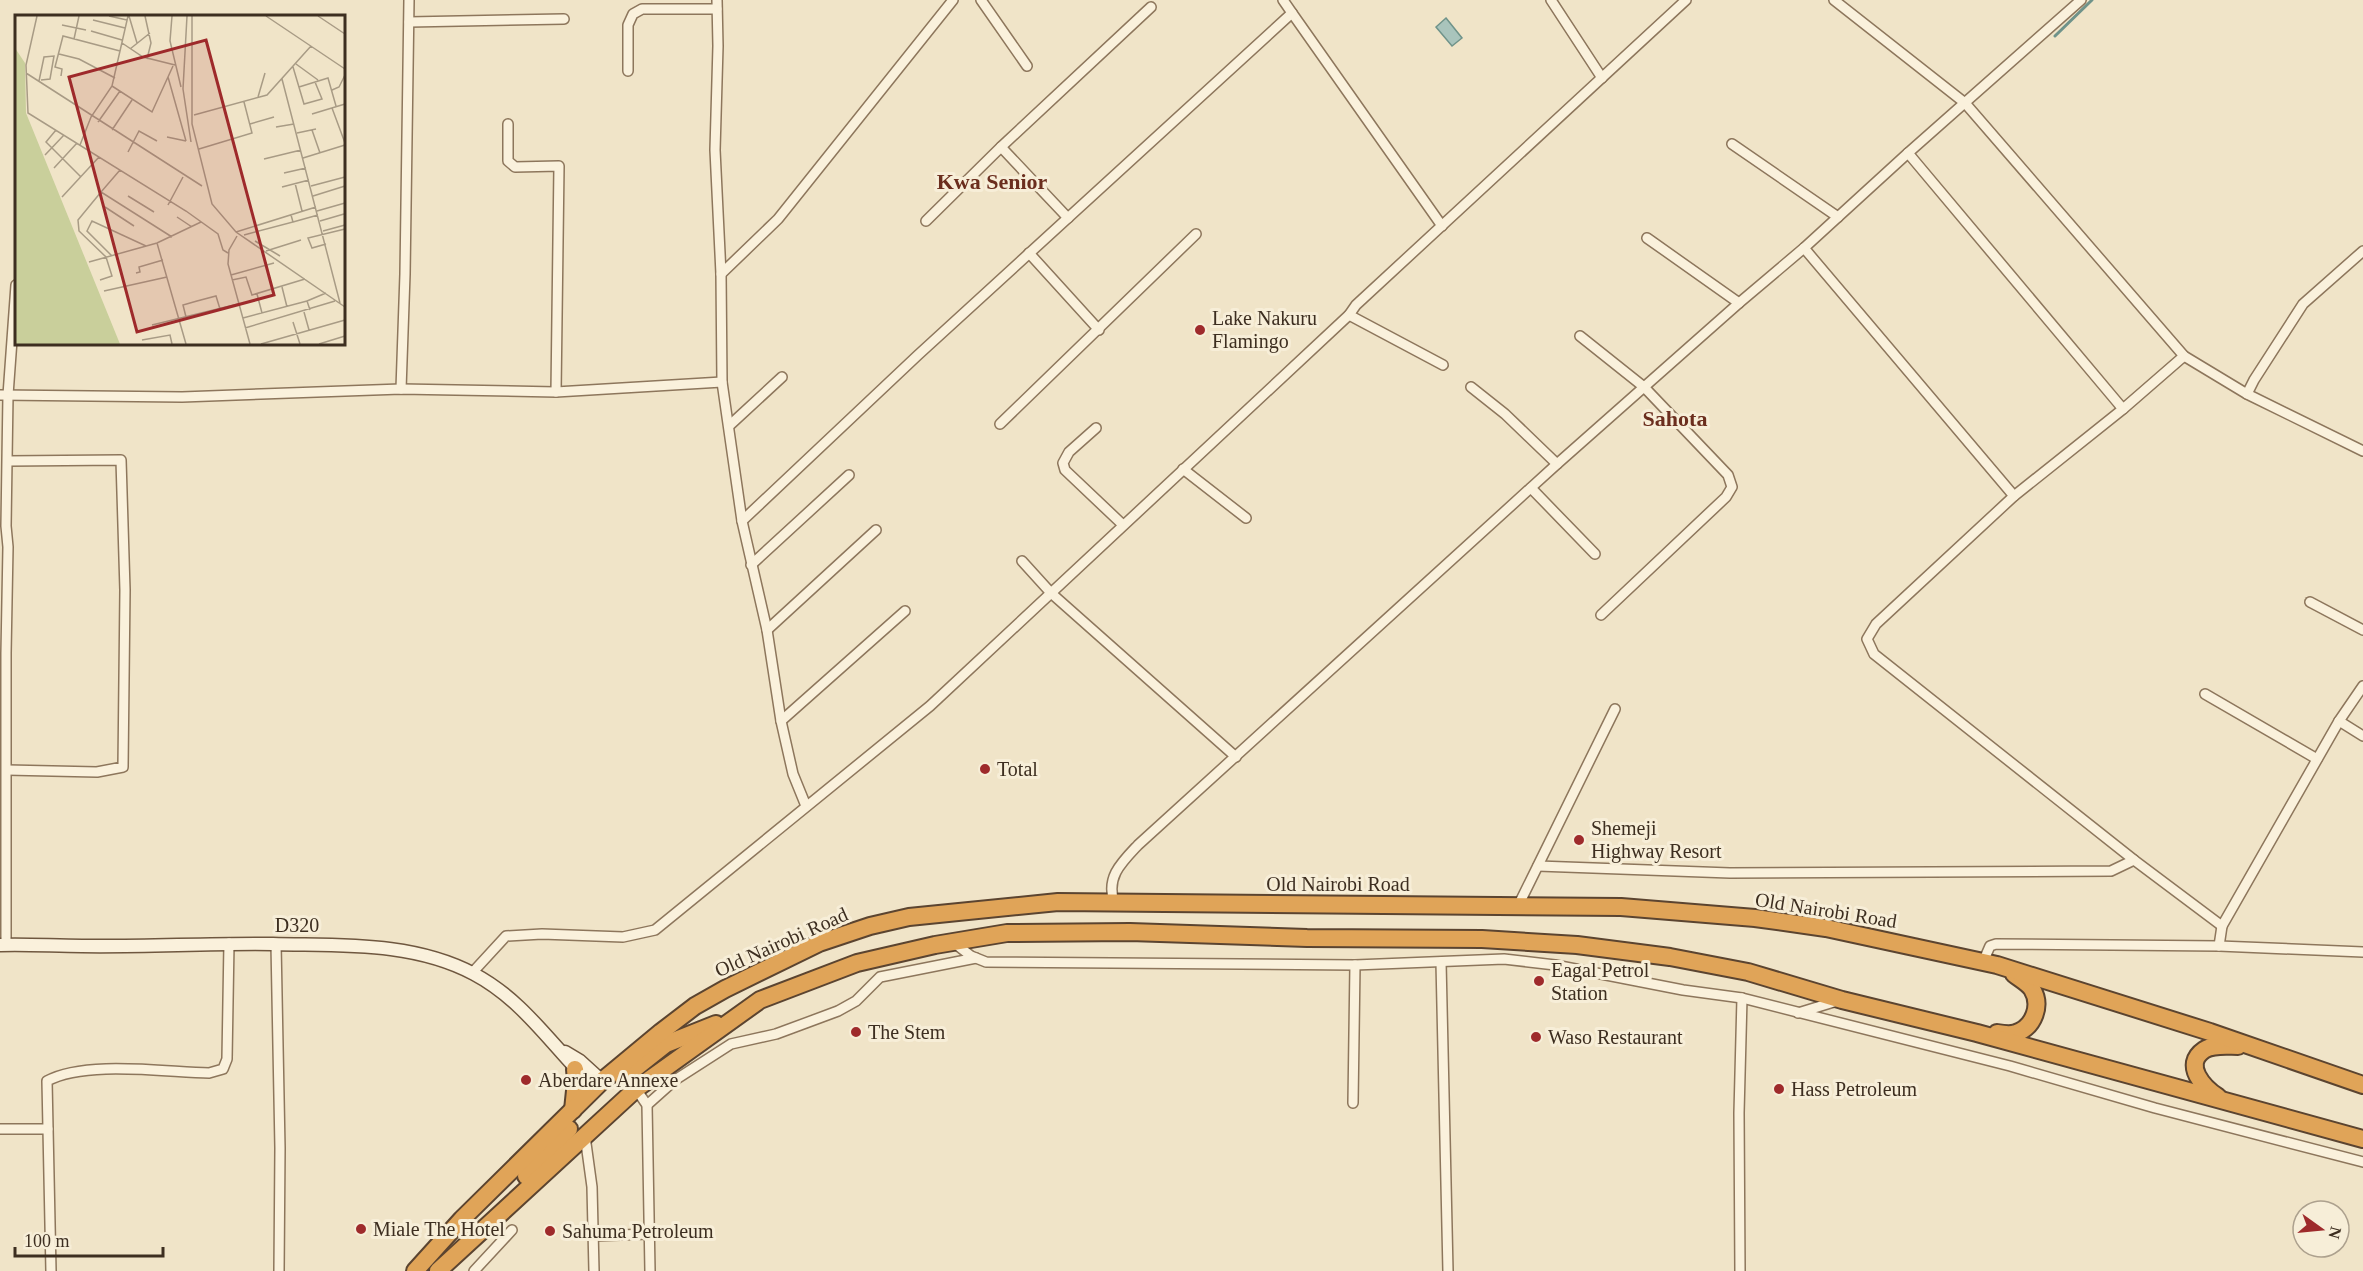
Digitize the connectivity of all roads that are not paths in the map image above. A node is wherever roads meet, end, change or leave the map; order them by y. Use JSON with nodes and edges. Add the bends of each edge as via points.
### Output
{"nodes":[{"id":1,"x":409,"y":0,"type":"edge"},
{"id":2,"x":953,"y":0,"type":"edge"},
{"id":3,"x":981,"y":0,"type":"edge"},
{"id":4,"x":1283,"y":0,"type":"edge"},
{"id":5,"x":1551,"y":0,"type":"edge"},
{"id":6,"x":1686,"y":0,"type":"edge"},
{"id":7,"x":1834,"y":0,"type":"edge"},
{"id":8,"x":2081,"y":0,"type":"edge"},
{"id":9,"x":717,"y":4,"type":"edge"},
{"id":10,"x":1151,"y":8,"type":"dead end"},
{"id":11,"x":1292,"y":13,"type":"junction"},
{"id":12,"x":564,"y":19,"type":"dead end"},
{"id":13,"x":409,"y":22,"type":"junction"},
{"id":14,"x":1027,"y":66,"type":"dead end"},
{"id":15,"x":628,"y":71,"type":"dead end"},
{"id":16,"x":1602,"y":78,"type":"junction"},
{"id":17,"x":1965,"y":103,"type":"junction"},
{"id":18,"x":508,"y":124,"type":"dead end"},
{"id":19,"x":1732,"y":144,"type":"dead end"},
{"id":20,"x":1001,"y":147,"type":"junction"},
{"id":21,"x":1908,"y":153,"type":"junction"},
{"id":22,"x":1838,"y":217,"type":"junction"},
{"id":23,"x":1068,"y":218,"type":"junction"},
{"id":24,"x":926,"y":221,"type":"dead end"},
{"id":25,"x":1442,"y":226,"type":"junction"},
{"id":26,"x":1196,"y":234,"type":"dead end"},
{"id":27,"x":1647,"y":238,"type":"dead end"},
{"id":28,"x":1804,"y":248,"type":"junction"},
{"id":29,"x":2363,"y":250,"type":"edge"},
{"id":30,"x":1029,"y":253,"type":"junction"},
{"id":31,"x":721,"y":274,"type":"junction"},
{"id":32,"x":15,"y":294,"type":"edge"},
{"id":33,"x":1739,"y":303,"type":"junction"},
{"id":34,"x":1349,"y":315,"type":"junction"},
{"id":35,"x":1099,"y":330,"type":"junction"},
{"id":36,"x":1580,"y":336,"type":"dead end"},
{"id":37,"x":2184,"y":356,"type":"junction"},
{"id":38,"x":1443,"y":365,"type":"dead end"},
{"id":39,"x":782,"y":376,"type":"dead end"},
{"id":40,"x":722,"y":382,"type":"junction"},
{"id":41,"x":1471,"y":387,"type":"dead end"},
{"id":42,"x":1644,"y":387,"type":"junction"},
{"id":43,"x":401,"y":389,"type":"junction"},
{"id":44,"x":556,"y":392,"type":"junction"},
{"id":45,"x":2247,"y":394,"type":"junction"},
{"id":46,"x":4,"y":395,"type":"edge"},
{"id":47,"x":2123,"y":409,"type":"junction"},
{"id":48,"x":1000,"y":424,"type":"dead end"},
{"id":49,"x":730,"y":425,"type":"junction"},
{"id":50,"x":1096,"y":428,"type":"dead end"},
{"id":51,"x":2363,"y":452,"type":"edge"},
{"id":52,"x":8,"y":461,"type":"junction"},
{"id":53,"x":1557,"y":464,"type":"junction"},
{"id":54,"x":1183,"y":469,"type":"junction"},
{"id":55,"x":849,"y":475,"type":"dead end"},
{"id":56,"x":1531,"y":488,"type":"junction"},
{"id":57,"x":2014,"y":496,"type":"junction"},
{"id":58,"x":1246,"y":518,"type":"dead end"},
{"id":59,"x":742,"y":520,"type":"junction"},
{"id":60,"x":1123,"y":525,"type":"junction"},
{"id":61,"x":876,"y":530,"type":"dead end"},
{"id":62,"x":1595,"y":554,"type":"dead end"},
{"id":63,"x":1022,"y":561,"type":"dead end"},
{"id":64,"x":751,"y":565,"type":"junction"},
{"id":65,"x":1051,"y":593,"type":"junction"},
{"id":66,"x":2310,"y":602,"type":"dead end"},
{"id":67,"x":905,"y":611,"type":"dead end"},
{"id":68,"x":1601,"y":615,"type":"dead end"},
{"id":69,"x":767,"y":630,"type":"junction"},
{"id":70,"x":2363,"y":630,"type":"edge"},
{"id":71,"x":2363,"y":686,"type":"edge"},
{"id":72,"x":2205,"y":694,"type":"dead end"},
{"id":73,"x":1616,"y":709,"type":"dead end"},
{"id":74,"x":781,"y":721,"type":"junction"},
{"id":75,"x":2339,"y":721,"type":"junction"},
{"id":76,"x":2363,"y":736,"type":"edge"},
{"id":77,"x":1236,"y":757,"type":"junction"},
{"id":78,"x":2317,"y":759,"type":"junction"},
{"id":79,"x":7,"y":770,"type":"junction"},
{"id":80,"x":806,"y":806,"type":"junction"},
{"id":81,"x":2134,"y":860,"type":"junction"},
{"id":82,"x":1538,"y":866,"type":"junction"},
{"id":83,"x":1114,"y":902,"type":"junction"},
{"id":84,"x":1518,"y":906,"type":"junction"},
{"id":85,"x":2222,"y":926,"type":"junction"},
{"id":86,"x":952,"y":942,"type":"junction"},
{"id":87,"x":229,"y":943,"type":"junction"},
{"id":88,"x":276,"y":944,"type":"junction"},
{"id":89,"x":3,"y":945,"type":"edge"},
{"id":90,"x":2219,"y":946,"type":"junction"},
{"id":91,"x":2363,"y":952,"type":"edge"},
{"id":92,"x":976,"y":958,"type":"junction"},
{"id":93,"x":1441,"y":962,"type":"junction"},
{"id":94,"x":1990,"y":963,"type":"junction"},
{"id":95,"x":1355,"y":965,"type":"junction"},
{"id":96,"x":472,"y":972,"type":"junction"},
{"id":97,"x":754,"y":975,"type":"junction"},
{"id":98,"x":1742,"y":998,"type":"junction"},
{"id":99,"x":760,"y":1000,"type":"junction"},
{"id":100,"x":1842,"y":1000,"type":"junction"},
{"id":101,"x":1798,"y":1012,"type":"junction"},
{"id":102,"x":734,"y":1018,"type":"junction"},
{"id":103,"x":1977,"y":1033,"type":"junction"},
{"id":104,"x":2248,"y":1046,"type":"junction"},
{"id":105,"x":561,"y":1050,"type":"junction"},
{"id":106,"x":575,"y":1069,"type":"junction"},
{"id":107,"x":2363,"y":1085,"type":"edge"},
{"id":108,"x":600,"y":1087,"type":"junction"},
{"id":109,"x":636,"y":1089,"type":"junction"},
{"id":110,"x":1353,"y":1103,"type":"dead end"},
{"id":111,"x":647,"y":1105,"type":"junction"},
{"id":112,"x":2235,"y":1105,"type":"junction"},
{"id":113,"x":573,"y":1110,"type":"junction"},
{"id":114,"x":0,"y":1129,"type":"edge"},
{"id":115,"x":48,"y":1129,"type":"junction"},
{"id":116,"x":585,"y":1135,"type":"junction"},
{"id":117,"x":2363,"y":1139,"type":"edge"},
{"id":118,"x":2363,"y":1162,"type":"edge"},
{"id":119,"x":512,"y":1230,"type":"dead end"},
{"id":120,"x":648,"y":1234,"type":"junction"},
{"id":121,"x":593,"y":1236,"type":"junction"},
{"id":122,"x":474,"y":1237,"type":"junction"},
{"id":123,"x":51,"y":1271,"type":"edge"},
{"id":124,"x":279,"y":1271,"type":"edge"},
{"id":125,"x":415,"y":1271,"type":"edge"},
{"id":126,"x":438,"y":1271,"type":"edge"},
{"id":127,"x":474,"y":1271,"type":"edge"},
{"id":128,"x":594,"y":1271,"type":"edge"},
{"id":129,"x":650,"y":1271,"type":"edge"},
{"id":130,"x":1448,"y":1271,"type":"edge"},
{"id":131,"x":1740,"y":1271,"type":"edge"}],
"edges":[{"from":1,"to":13,"type":"street"},
{"from":2,"to":31,"type":"street","via":[[778,219]]},
{"from":3,"to":14,"type":"street"},
{"from":4,"to":11,"type":"street"},
{"from":5,"to":16,"type":"street"},
{"from":6,"to":16,"type":"street"},
{"from":7,"to":17,"type":"street"},
{"from":8,"to":17,"type":"street"},
{"from":9,"to":15,"type":"street","via":[[642,9],[633,14],[628,25]]},
{"from":9,"to":31,"type":"street","via":[[715,150]]},
{"from":10,"to":20,"type":"street"},
{"from":11,"to":23,"type":"street"},
{"from":11,"to":25,"type":"street"},
{"from":12,"to":13,"type":"street"},
{"from":13,"to":43,"type":"street"},
{"from":16,"to":25,"type":"street"},
{"from":17,"to":21,"type":"street"},
{"from":17,"to":37,"type":"street"},
{"from":18,"to":44,"type":"street","via":[[508,161],[515,167],[559,166]]},
{"from":19,"to":22,"type":"street"},
{"from":20,"to":23,"type":"street"},
{"from":20,"to":24,"type":"street"},
{"from":21,"to":22,"type":"street"},
{"from":21,"to":47,"type":"street"},
{"from":22,"to":28,"type":"street"},
{"from":23,"to":30,"type":"street"},
{"from":25,"to":34,"type":"street"},
{"from":26,"to":35,"type":"street"},
{"from":27,"to":33,"type":"street"},
{"from":28,"to":33,"type":"street"},
{"from":28,"to":57,"type":"street"},
{"from":29,"to":45,"type":"street","via":[[2303,304]]},
{"from":30,"to":35,"type":"street"},
{"from":30,"to":59,"type":"street"},
{"from":31,"to":40,"type":"street"},
{"from":32,"to":46,"type":"street"},
{"from":33,"to":42,"type":"street"},
{"from":34,"to":38,"type":"street"},
{"from":34,"to":54,"type":"street"},
{"from":35,"to":48,"type":"street"},
{"from":36,"to":42,"type":"street"},
{"from":37,"to":45,"type":"street"},
{"from":37,"to":47,"type":"street"},
{"from":39,"to":49,"type":"street"},
{"from":40,"to":44,"type":"street"},
{"from":40,"to":49,"type":"street"},
{"from":41,"to":53,"type":"street"},
{"from":42,"to":53,"type":"street"},
{"from":42,"to":68,"type":"street","via":[[1728,475],[1732,487]]},
{"from":43,"to":44,"type":"street"},
{"from":43,"to":46,"type":"street","via":[[182,397]]},
{"from":45,"to":51,"type":"street"},
{"from":46,"to":52,"type":"street"},
{"from":47,"to":57,"type":"street"},
{"from":49,"to":59,"type":"street"},
{"from":50,"to":60,"type":"street","via":[[1069,452],[1063,464]]},
{"from":52,"to":79,"type":"street"},
{"from":52,"to":79,"type":"street","via":[[121,460],[125,601],[123,767],[97,772]]},
{"from":53,"to":56,"type":"street"},
{"from":54,"to":58,"type":"street"},
{"from":54,"to":60,"type":"street"},
{"from":55,"to":64,"type":"street"},
{"from":56,"to":62,"type":"street"},
{"from":56,"to":77,"type":"street"},
{"from":57,"to":81,"type":"street","via":[[1876,624],[1867,639],[1869,648]]},
{"from":59,"to":64,"type":"street"},
{"from":60,"to":65,"type":"street"},
{"from":61,"to":69,"type":"street"},
{"from":63,"to":65,"type":"street"},
{"from":64,"to":69,"type":"street"},
{"from":65,"to":77,"type":"street"},
{"from":65,"to":80,"type":"street","via":[[930,706]]},
{"from":66,"to":70,"type":"street"},
{"from":67,"to":74,"type":"street"},
{"from":69,"to":74,"type":"street"},
{"from":71,"to":75,"type":"street"},
{"from":72,"to":78,"type":"street"},
{"from":73,"to":82,"type":"street"},
{"from":74,"to":80,"type":"street","via":[[793,774]]},
{"from":75,"to":76,"type":"street"},
{"from":75,"to":78,"type":"street"},
{"from":77,"to":83,"type":"street","via":[[1118,866],[1111,892]]},
{"from":78,"to":85,"type":"street"},
{"from":79,"to":89,"type":"street"},
{"from":80,"to":96,"type":"street","via":[[655,930],[623,937],[506,936]]},
{"from":81,"to":82,"type":"street","via":[[2111,871],[1730,873]]},
{"from":81,"to":85,"type":"street"},
{"from":82,"to":84,"type":"street"},
{"from":83,"to":84,"type":"highway","name":"Old Nairobi Road"},
{"from":83,"to":97,"type":"highway","name":"Old Nairobi Road","via":[[1058,902],[909,916],[819,944]]},
{"from":84,"to":94,"type":"highway","name":"Old Nairobi Road","via":[[1622,907],[1755,918],[1826,928]]},
{"from":85,"to":90,"type":"street"},
{"from":86,"to":92,"type":"street"},
{"from":86,"to":99,"type":"highway","via":[[857,963]]},
{"from":86,"to":100,"type":"highway","via":[[1007,933],[1063,932],[1506,940],[1679,958],[1748,972]]},
{"from":87,"to":88,"type":"street","name":"D320","number":"D320"},
{"from":87,"to":89,"type":"street","name":"D320","number":"D320"},
{"from":87,"to":115,"type":"street","via":[[227,1059],[223,1069],[209,1073],[104,1069],[61,1073],[47,1081]]},
{"from":88,"to":96,"type":"street","name":"D320","number":"D320","via":[[374,946],[435,959]]},
{"from":88,"to":124,"type":"street"},
{"from":90,"to":91,"type":"street"},
{"from":90,"to":94,"type":"street","via":[[1996,944],[1989,946]]},
{"from":92,"to":95,"type":"street","via":[[986,962]]},
{"from":92,"to":111,"type":"street","via":[[880,977],[856,1001],[838,1011],[776,1034],[731,1044],[675,1080]]},
{"from":93,"to":95,"type":"street"},
{"from":93,"to":98,"type":"street","via":[[1504,959],[1555,965]]},
{"from":93,"to":130,"type":"street"},
{"from":94,"to":103,"type":"highway","via":[[2031,987],[2037,1001],[2036,1012],[2014,1034]]},
{"from":94,"to":104,"type":"highway","name":"Old Nairobi Road"},
{"from":95,"to":110,"type":"street"},
{"from":96,"to":105,"type":"street","name":"D320","number":"D320","via":[[518,1004]]},
{"from":97,"to":99,"type":"highway","via":[[748,982],[748,992]]},
{"from":97,"to":108,"type":"highway","name":"Old Nairobi Road","via":[[695,1006]]},
{"from":98,"to":101,"type":"street"},
{"from":98,"to":131,"type":"street"},
{"from":99,"to":102,"type":"highway"},
{"from":100,"to":101,"type":"street"},
{"from":100,"to":103,"type":"highway"},
{"from":101,"to":118,"type":"street"},
{"from":102,"to":108,"type":"highway","via":[[666,1044]]},
{"from":102,"to":109,"type":"highway"},
{"from":103,"to":112,"type":"highway"},
{"from":104,"to":107,"type":"highway","name":"Old Nairobi Road"},
{"from":104,"to":112,"type":"highway","via":[[2207,1049],[2196,1061],[2200,1083]]},
{"from":105,"to":106,"type":"street","number":"D320"},
{"from":105,"to":108,"type":"street","number":"D320","via":[[580,1061]]},
{"from":106,"to":108,"type":"street","number":"D320"},
{"from":106,"to":113,"type":"highway"},
{"from":108,"to":113,"type":"highway","name":"Old Nairobi Road"},
{"from":108,"to":122,"type":"highway","via":[[594,1104],[514,1188]]},
{"from":109,"to":111,"type":"street"},
{"from":109,"to":116,"type":"highway"},
{"from":111,"to":120,"type":"street"},
{"from":112,"to":117,"type":"highway"},
{"from":113,"to":125,"type":"highway","name":"Old Nairobi Road"},
{"from":114,"to":115,"type":"street"},
{"from":115,"to":123,"type":"street"},
{"from":116,"to":121,"type":"street"},
{"from":116,"to":122,"type":"highway"},
{"from":119,"to":127,"type":"street"},
{"from":120,"to":121,"type":"street"},
{"from":120,"to":129,"type":"street"},
{"from":121,"to":128,"type":"street"},
{"from":122,"to":126,"type":"highway"}]}
